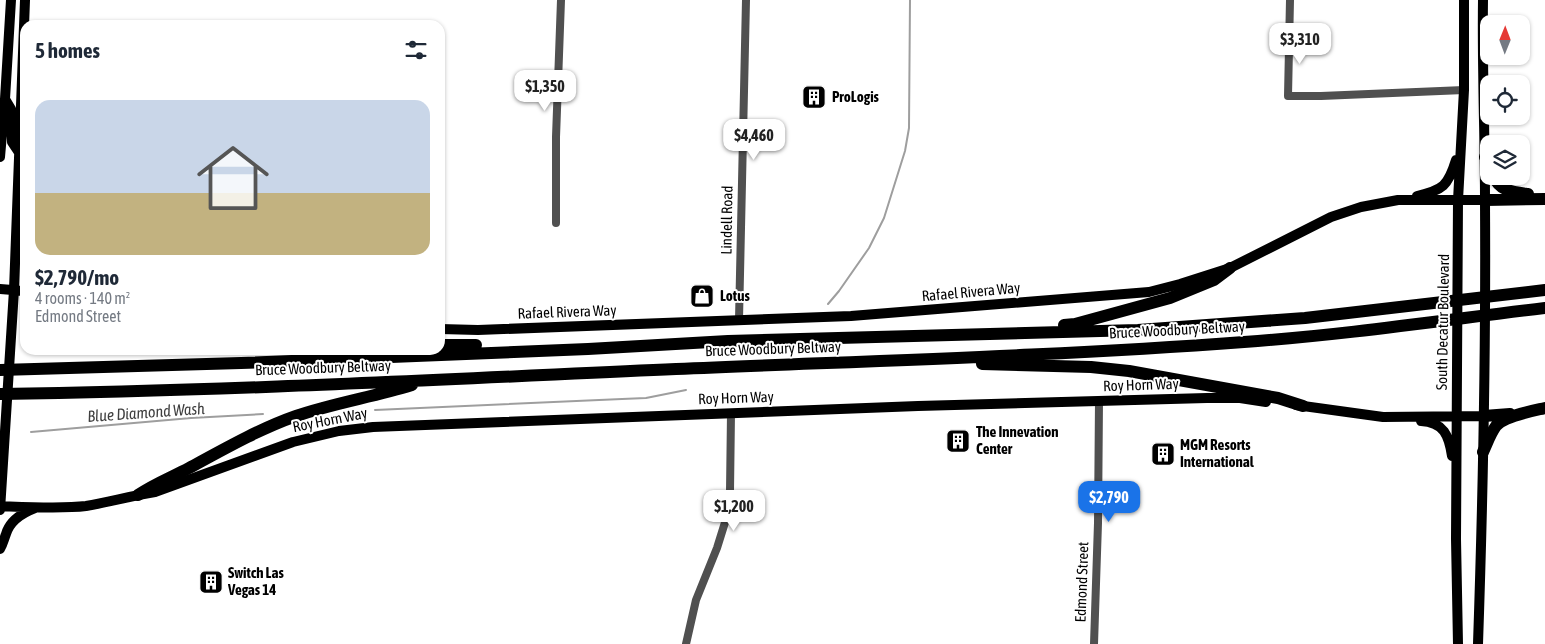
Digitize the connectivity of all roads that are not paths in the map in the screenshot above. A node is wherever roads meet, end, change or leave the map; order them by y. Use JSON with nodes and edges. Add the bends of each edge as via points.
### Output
{"nodes":[{"id":1,"x":11,"y":0,"type":"edge"},
{"id":2,"x":25,"y":0,"type":"edge"},
{"id":3,"x":561,"y":0,"type":"edge"},
{"id":4,"x":746,"y":0,"type":"edge"},
{"id":5,"x":1290,"y":0,"type":"edge"},
{"id":6,"x":1464,"y":0,"type":"edge"},
{"id":7,"x":1483,"y":0,"type":"edge"},
{"id":8,"x":24,"y":20,"type":"edge"},
{"id":9,"x":1464,"y":90,"type":"junction"},
{"id":10,"x":5,"y":99,"type":"junction"},
{"id":11,"x":1486,"y":135,"type":"edge"},
{"id":12,"x":1461,"y":145,"type":"junction"},
{"id":13,"x":20,"y":154,"type":"joint"},
{"id":14,"x":0,"y":157,"type":"edge"},
{"id":15,"x":1486,"y":185,"type":"edge"},
{"id":16,"x":1498,"y":185,"type":"edge"},
{"id":17,"x":1545,"y":198,"type":"edge"},
{"id":18,"x":1398,"y":200,"type":"junction"},
{"id":19,"x":1458,"y":200,"type":"junction"},
{"id":20,"x":1485,"y":200,"type":"junction"},
{"id":21,"x":556,"y":223,"type":"dead end"},
{"id":22,"x":16,"y":239,"type":"junction"},
{"id":23,"x":20,"y":249,"type":"edge"},
{"id":24,"x":1230,"y":268,"type":"junction"},
{"id":25,"x":0,"y":289,"type":"edge"},
{"id":26,"x":1545,"y":290,"type":"edge"},
{"id":27,"x":20,"y":291,"type":"edge"},
{"id":28,"x":1545,"y":308,"type":"edge"},
{"id":29,"x":739,"y":320,"type":"junction"},
{"id":30,"x":445,"y":329,"type":"edge"},
{"id":31,"x":1007,"y":334,"type":"junction"},
{"id":32,"x":445,"y":345,"type":"edge"},
{"id":33,"x":588,"y":349,"type":"junction"},
{"id":34,"x":435,"y":355,"type":"edge"},
{"id":35,"x":445,"y":355,"type":"edge"},
{"id":36,"x":897,"y":360,"type":"junction"},
{"id":37,"x":0,"y":370,"type":"edge"},
{"id":38,"x":431,"y":380,"type":"junction"},
{"id":39,"x":0,"y":394,"type":"edge"},
{"id":40,"x":1099,"y":401,"type":"junction"},
{"id":41,"x":1303,"y":406,"type":"junction"},
{"id":42,"x":1545,"y":408,"type":"edge"},
{"id":43,"x":1527,"y":412,"type":"junction"},
{"id":44,"x":731,"y":413,"type":"junction"},
{"id":45,"x":1457,"y":416,"type":"junction"},
{"id":46,"x":1484,"y":416,"type":"junction"},
{"id":47,"x":1383,"y":417,"type":"junction"},
{"id":48,"x":1483,"y":452,"type":"junction"},
{"id":49,"x":1456,"y":479,"type":"junction"},
{"id":50,"x":138,"y":494,"type":"junction"},
{"id":51,"x":0,"y":506,"type":"edge"},
{"id":52,"x":40,"y":506,"type":"junction"},
{"id":53,"x":0,"y":510,"type":"edge"},
{"id":54,"x":0,"y":549,"type":"edge"},
{"id":55,"x":686,"y":644,"type":"edge"},
{"id":56,"x":1094,"y":644,"type":"edge"},
{"id":57,"x":1458,"y":644,"type":"edge"},
{"id":58,"x":1478,"y":644,"type":"edge"}],
"edges":[{"from":1,"to":10,"type":"main road"},
{"from":2,"to":8,"type":"main road"},
{"from":3,"to":21,"type":"street"},
{"from":4,"to":29,"type":"street","name":"Lindell Road"},
{"from":5,"to":9,"type":"street","via":[[1288,96]]},
{"from":6,"to":9,"type":"main road","name":"South Decatur Boulevard"},
{"from":7,"to":11,"type":"main road"},
{"from":9,"to":12,"type":"main road","name":"South Decatur Boulevard"},
{"from":10,"to":13,"type":"main road","via":[[11,109],[12,142]]},
{"from":10,"to":14,"type":"main road"},
{"from":12,"to":18,"type":"main road","via":[[1451,176],[1444,186],[1435,192]]},
{"from":12,"to":19,"type":"main road","name":"South Decatur Boulevard"},
{"from":13,"to":22,"type":"main road"},
{"from":15,"to":20,"type":"main road"},
{"from":16,"to":17,"type":"highway","via":[[1505,190]]},
{"from":17,"to":20,"type":"highway"},
{"from":18,"to":19,"type":"main road","name":"Rafael Rivera Way"},
{"from":18,"to":24,"type":"main road","name":"Rafael Rivera Way","via":[[1361,206],[1331,217]]},
{"from":19,"to":20,"type":"main road","name":"Rafael Rivera Way"},
{"from":19,"to":45,"type":"main road","name":"South Decatur Boulevard"},
{"from":20,"to":46,"type":"main road"},
{"from":22,"to":23,"type":"main road"},
{"from":22,"to":27,"type":"main road"},
{"from":24,"to":29,"type":"main road","name":"Rafael Rivera Way","via":[[1149,292],[896,313]]},
{"from":24,"to":31,"type":"highway","via":[[1214,280],[1170,298],[1076,324]]},
{"from":25,"to":27,"type":"main road"},
{"from":26,"to":31,"type":"highway","name":"Bruce Woodbury Beltway","via":[[1296,318],[1138,330]]},
{"from":27,"to":51,"type":"main road","via":[[11,340]]},
{"from":28,"to":36,"type":"highway","name":"Bruce Woodbury Beltway","via":[[1242,342]]},
{"from":29,"to":30,"type":"main road","name":"Rafael Rivera Way"},
{"from":31,"to":33,"type":"highway","name":"Bruce Woodbury Beltway","via":[[728,341]]},
{"from":32,"to":33,"type":"highway","via":[[560,345]]},
{"from":33,"to":35,"type":"highway","name":"Bruce Woodbury Beltway"},
{"from":34,"to":37,"type":"highway","name":"Bruce Woodbury Beltway"},
{"from":36,"to":38,"type":"highway","name":"Bruce Woodbury Beltway"},
{"from":36,"to":41,"type":"highway","via":[[1129,371],[1278,398]]},
{"from":38,"to":39,"type":"highway","name":"Bruce Woodbury Beltway"},
{"from":38,"to":50,"type":"highway","via":[[296,416]]},
{"from":40,"to":41,"type":"main road","name":"Roy Horn Way","via":[[1240,398]]},
{"from":40,"to":44,"type":"main road","name":"Roy Horn Way"},
{"from":40,"to":56,"type":"street","name":"Edmond Street"},
{"from":41,"to":47,"type":"main road","name":"Roy Horn Way"},
{"from":42,"to":43,"type":"highway"},
{"from":43,"to":46,"type":"highway"},
{"from":43,"to":48,"type":"highway","via":[[1498,424]]},
{"from":44,"to":50,"type":"main road","name":"Roy Horn Way","via":[[340,431],[293,442],[155,492]]},
{"from":44,"to":55,"type":"street","via":[[727,516],[696,600]]},
{"from":45,"to":46,"type":"main road","name":"Roy Horn Way"},
{"from":45,"to":47,"type":"main road","name":"Roy Horn Way"},
{"from":45,"to":49,"type":"main road","name":"South Decatur Boulevard"},
{"from":46,"to":48,"type":"main road"},
{"from":47,"to":49,"type":"main road","via":[[1432,422],[1440,427],[1447,435]]},
{"from":48,"to":58,"type":"main road"},
{"from":49,"to":57,"type":"main road","name":"South Decatur Boulevard"},
{"from":50,"to":52,"type":"main road","name":"Roy Horn Way","via":[[83,506]]},
{"from":51,"to":52,"type":"main road","name":"Roy Horn Way"},
{"from":51,"to":53,"type":"main road"},
{"from":52,"to":54,"type":"main road","via":[[13,522]]}]}
